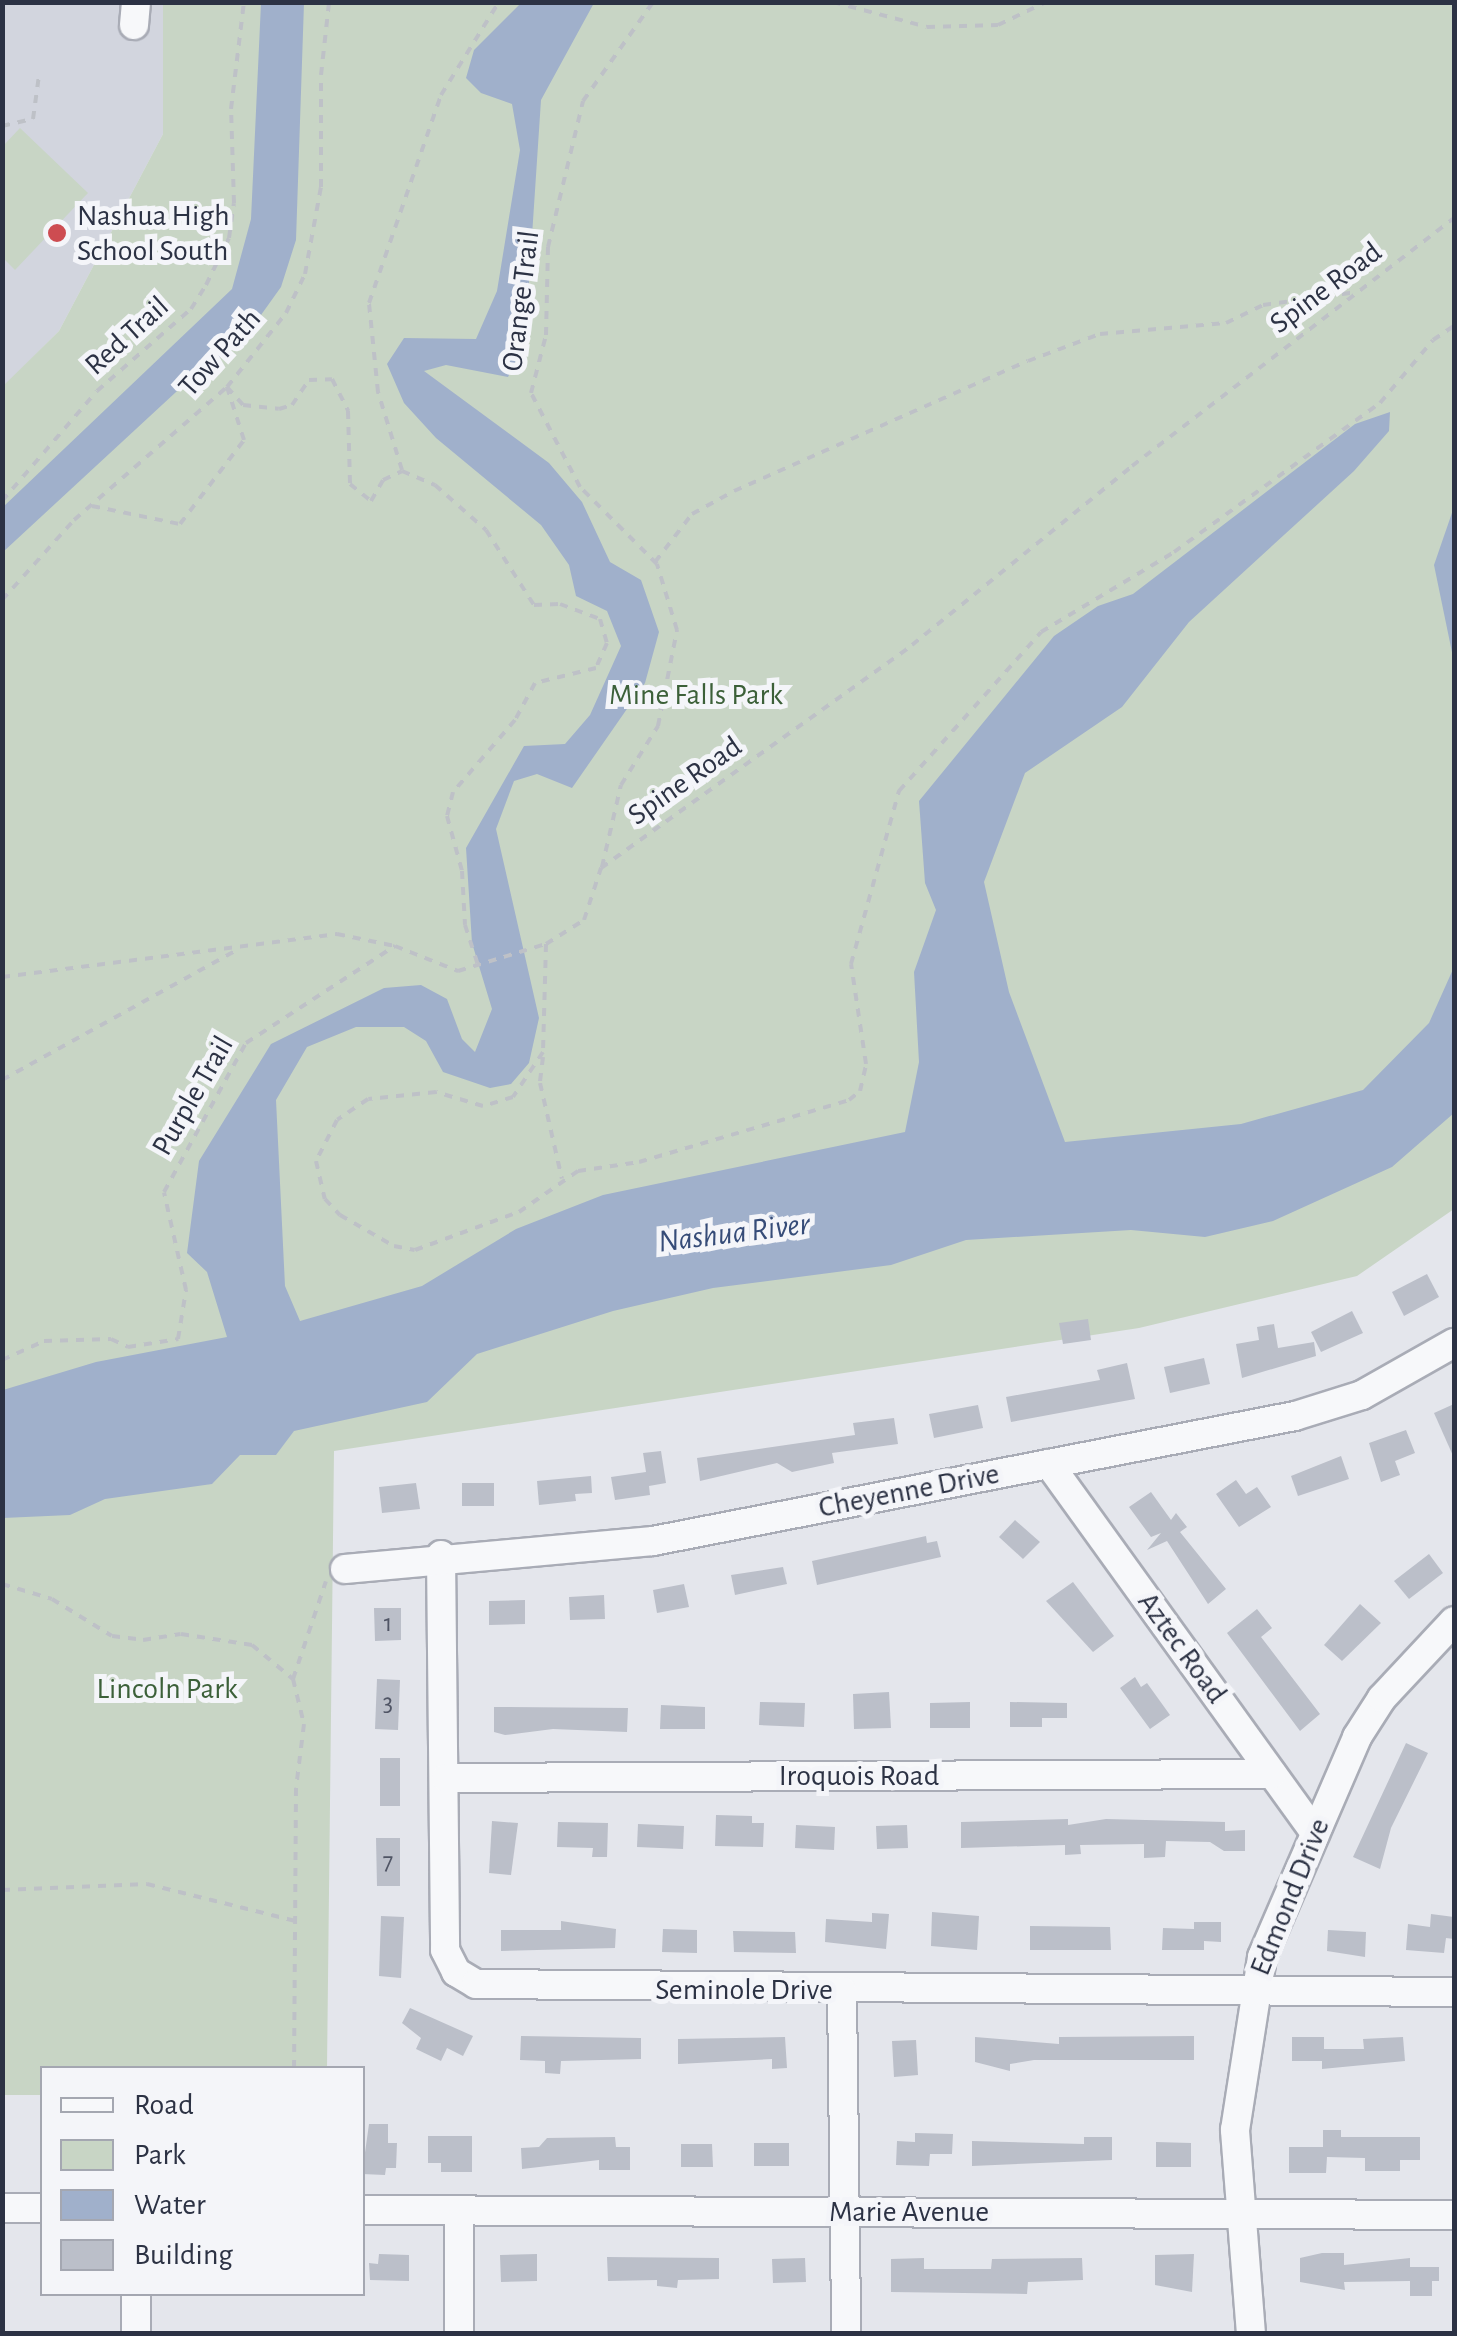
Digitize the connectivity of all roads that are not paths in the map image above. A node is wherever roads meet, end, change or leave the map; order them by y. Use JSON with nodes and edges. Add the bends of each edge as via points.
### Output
{"nodes":[{"id":1,"x":1454,"y":1343,"type":"edge"},
{"id":2,"x":1048,"y":1464,"type":"junction"},
{"id":3,"x":441,"y":1555,"type":"junction"},
{"id":4,"x":344,"y":1568,"type":"road end"},
{"id":5,"x":1454,"y":1621,"type":"edge"},
{"id":6,"x":1272,"y":1774,"type":"junction"},
{"id":7,"x":446,"y":1778,"type":"junction"},
{"id":8,"x":1315,"y":1833,"type":"junction"},
{"id":9,"x":842,"y":1991,"type":"junction"},
{"id":10,"x":1252,"y":1992,"type":"junction"},
{"id":11,"x":1454,"y":1992,"type":"edge"},
{"id":12,"x":2,"y":2208,"type":"edge"},
{"id":13,"x":40,"y":2208,"type":"edge"},
{"id":14,"x":365,"y":2210,"type":"edge"},
{"id":15,"x":458,"y":2210,"type":"junction"},
{"id":16,"x":845,"y":2212,"type":"junction"},
{"id":17,"x":1238,"y":2214,"type":"junction"},
{"id":18,"x":1454,"y":2215,"type":"edge"},
{"id":19,"x":136,"y":2296,"type":"edge"},
{"id":20,"x":136,"y":2334,"type":"edge"},
{"id":21,"x":458,"y":2334,"type":"edge"},
{"id":22,"x":846,"y":2334,"type":"edge"},
{"id":23,"x":1251,"y":2334,"type":"edge"}],
"edges":[{"from":1,"to":2,"type":"street","name":"Cheyenne Drive","via":[[1331,1407]]},
{"from":2,"to":3,"type":"street","name":"Cheyenne Drive","via":[[653,1540]]},
{"from":2,"to":6,"type":"street","name":"Aztec Road"},
{"from":3,"to":4,"type":"street","name":"Cheyenne Drive"},
{"from":3,"to":7,"type":"street","name":"Seminole Drive"},
{"from":5,"to":8,"type":"street","name":"Edmond Drive","via":[[1382,1698]]},
{"from":6,"to":7,"type":"street","name":"Iroquois Road"},
{"from":6,"to":8,"type":"street","name":"Aztec Road"},
{"from":7,"to":9,"type":"street","name":"Seminole Drive","via":[[446,1950],[456,1972],[476,1984]]},
{"from":8,"to":10,"type":"street","name":"Edmond Drive"},
{"from":9,"to":10,"type":"street","name":"Seminole Drive"},
{"from":9,"to":16,"type":"street"},
{"from":10,"to":11,"type":"street","name":"Seminole Drive"},
{"from":10,"to":17,"type":"street","name":"Edmond Drive","via":[[1235,2130]]},
{"from":12,"to":13,"type":"street"},
{"from":14,"to":15,"type":"street","name":"Marie Avenue"},
{"from":15,"to":16,"type":"street","name":"Marie Avenue"},
{"from":15,"to":21,"type":"street"},
{"from":16,"to":17,"type":"street","name":"Marie Avenue"},
{"from":16,"to":22,"type":"street"},
{"from":17,"to":18,"type":"street","name":"Marie Avenue"},
{"from":17,"to":23,"type":"street","name":"Edmond Drive"},
{"from":19,"to":20,"type":"street"}]}
